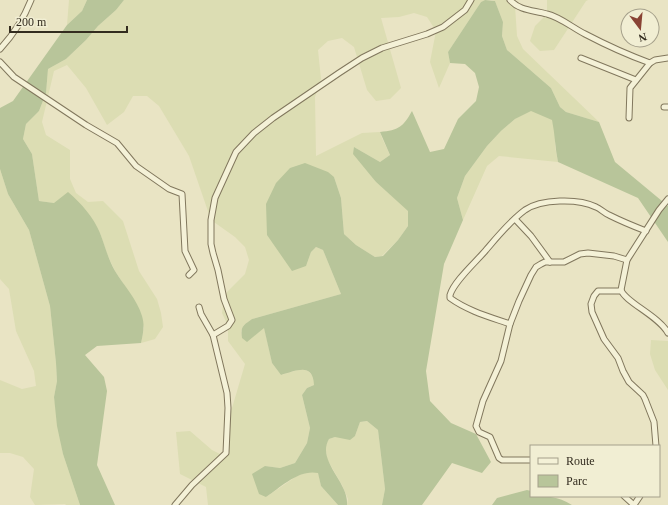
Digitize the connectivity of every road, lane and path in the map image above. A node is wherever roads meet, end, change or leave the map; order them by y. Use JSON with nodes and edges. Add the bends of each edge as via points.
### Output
{"nodes":[{"id":1,"x":32,"y":0,"type":"edge"},
{"id":2,"x":471,"y":0,"type":"edge"},
{"id":3,"x":510,"y":0,"type":"edge"},
{"id":4,"x":0,"y":49,"type":"edge"},
{"id":5,"x":581,"y":58,"type":"dead end"},
{"id":6,"x":668,"y":58,"type":"edge"},
{"id":7,"x":0,"y":62,"type":"edge"},
{"id":8,"x":650,"y":63,"type":"junction"},
{"id":9,"x":636,"y":80,"type":"junction"},
{"id":10,"x":629,"y":118,"type":"dead end"},
{"id":11,"x":668,"y":199,"type":"edge"},
{"id":12,"x":515,"y":219,"type":"junction"},
{"id":13,"x":646,"y":231,"type":"junction"},
{"id":14,"x":627,"y":260,"type":"junction"},
{"id":15,"x":550,"y":262,"type":"junction"},
{"id":16,"x":189,"y":275,"type":"dead end"},
{"id":17,"x":621,"y":290,"type":"junction"},
{"id":18,"x":199,"y":307,"type":"dead end"},
{"id":19,"x":510,"y":324,"type":"junction"},
{"id":20,"x":668,"y":333,"type":"edge"},
{"id":21,"x":214,"y":335,"type":"junction"},
{"id":22,"x":656,"y":445,"type":"edge"},
{"id":23,"x":530,"y":460,"type":"edge"},
{"id":24,"x":625,"y":497,"type":"edge"},
{"id":25,"x":175,"y":505,"type":"edge"},
{"id":26,"x":634,"y":505,"type":"edge"}],
"edges":[{"from":1,"to":4,"type":"street","via":[[8,41]]},
{"from":2,"to":21,"type":"street","via":[[454,20],[440,29],[382,48],[362,58],[254,132],[236,152],[215,198],[211,220],[211,244],[224,299],[232,320],[228,326]]},
{"from":3,"to":8,"type":"street","via":[[515,6],[555,17],[619,51]]},
{"from":5,"to":9,"type":"street"},
{"from":6,"to":8,"type":"street"},
{"from":7,"to":16,"type":"street","via":[[14,77],[117,143],[136,166],[182,194],[185,251],[194,270]]},
{"from":8,"to":9,"type":"street"},
{"from":9,"to":10,"type":"street","via":[[629,90]]},
{"from":11,"to":13,"type":"street"},
{"from":12,"to":13,"type":"street","via":[[527,209],[554,202],[583,202]]},
{"from":12,"to":15,"type":"street"},
{"from":12,"to":19,"type":"street","via":[[461,279],[450,295],[454,301],[474,311]]},
{"from":13,"to":14,"type":"street"},
{"from":14,"to":15,"type":"street","via":[[588,253],[564,262]]},
{"from":14,"to":17,"type":"street"},
{"from":15,"to":19,"type":"street","via":[[540,264],[531,276]]},
{"from":17,"to":20,"type":"street","via":[[622,294],[653,316]]},
{"from":17,"to":22,"type":"street","via":[[598,291],[591,304],[592,312],[604,339],[618,358],[629,382],[645,399],[654,422]]},
{"from":18,"to":21,"type":"street"},
{"from":19,"to":23,"type":"street","via":[[501,361],[483,401],[476,426],[479,432],[490,436],[502,460]]},
{"from":21,"to":25,"type":"street","via":[[227,393],[226,454],[192,485]]},
{"from":24,"to":26,"type":"street"}]}
